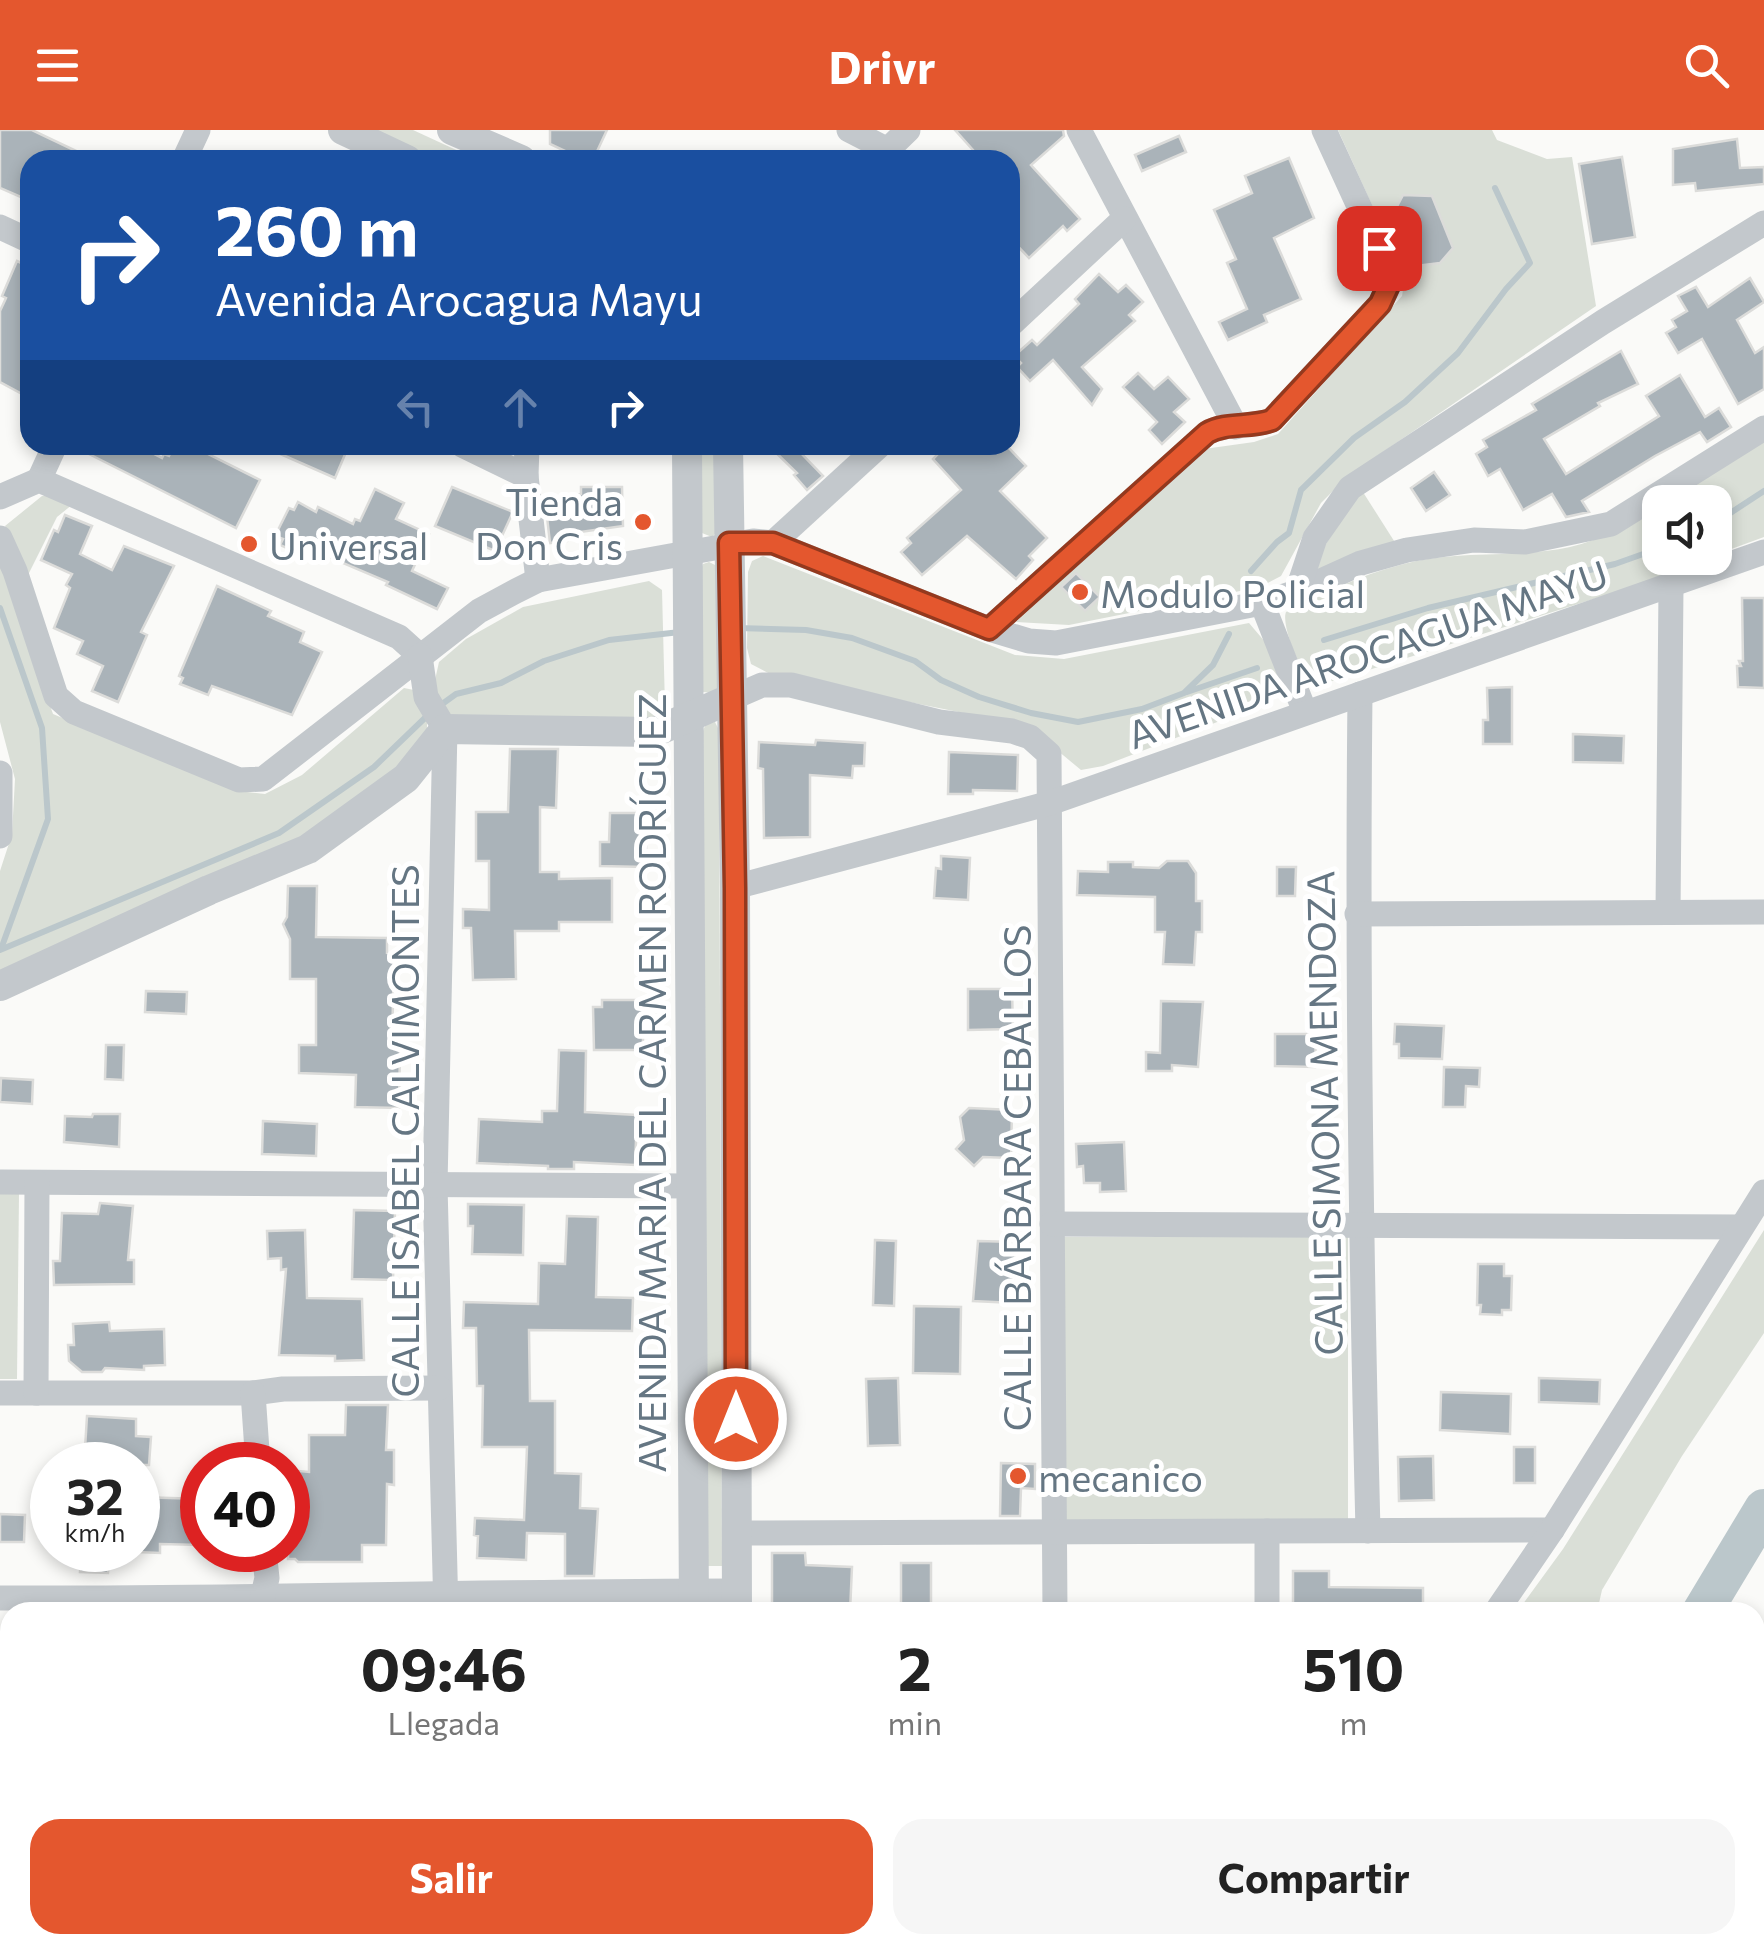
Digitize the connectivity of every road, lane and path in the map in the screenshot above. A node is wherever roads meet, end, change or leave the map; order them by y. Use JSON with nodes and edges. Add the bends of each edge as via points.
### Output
{"nodes":[{"id":1,"x":343,"y":130,"type":"edge"},
{"id":2,"x":452,"y":130,"type":"edge"},
{"id":3,"x":849,"y":130,"type":"edge"},
{"id":4,"x":908,"y":130,"type":"edge"},
{"id":5,"x":1079,"y":130,"type":"edge"},
{"id":6,"x":1324,"y":130,"type":"edge"},
{"id":7,"x":386,"y":150,"type":"edge"},
{"id":8,"x":498,"y":150,"type":"edge"},
{"id":9,"x":876,"y":150,"type":"edge"},
{"id":10,"x":888,"y":150,"type":"edge"},
{"id":11,"x":1124,"y":220,"type":"junction"},
{"id":12,"x":1764,"y":223,"type":"edge"},
{"id":13,"x":1020,"y":316,"type":"edge"},
{"id":14,"x":1236,"y":427,"type":"junction"},
{"id":15,"x":1764,"y":428,"type":"edge"},
{"id":16,"x":50,"y":455,"type":"edge"},
{"id":17,"x":483,"y":455,"type":"edge"},
{"id":18,"x":527,"y":455,"type":"edge"},
{"id":19,"x":687,"y":455,"type":"edge"},
{"id":20,"x":728,"y":455,"type":"edge"},
{"id":21,"x":869,"y":455,"type":"edge"},
{"id":22,"x":526,"y":476,"type":"junction"},
{"id":23,"x":39,"y":480,"type":"junction"},
{"id":24,"x":0,"y":498,"type":"edge"},
{"id":25,"x":0,"y":538,"type":"edge"},
{"id":26,"x":729,"y":543,"type":"junction"},
{"id":27,"x":773,"y":543,"type":"junction"},
{"id":28,"x":1764,"y":552,"type":"edge"},
{"id":29,"x":688,"y":553,"type":"junction"},
{"id":30,"x":538,"y":580,"type":"junction"},
{"id":31,"x":1671,"y":586,"type":"junction"},
{"id":32,"x":1297,"y":592,"type":"junction"},
{"id":33,"x":1262,"y":603,"type":"junction"},
{"id":34,"x":989,"y":629,"type":"junction"},
{"id":35,"x":420,"y":656,"type":"junction"},
{"id":36,"x":1360,"y":694,"type":"junction"},
{"id":37,"x":732,"y":698,"type":"junction"},
{"id":38,"x":1305,"y":712,"type":"junction"},
{"id":39,"x":688,"y":717,"type":"junction"},
{"id":40,"x":445,"y":729,"type":"junction"},
{"id":41,"x":0,"y":773,"type":"edge"},
{"id":42,"x":1050,"y":803,"type":"junction"},
{"id":43,"x":0,"y":836,"type":"edge"},
{"id":44,"x":735,"y":888,"type":"junction"},
{"id":45,"x":1668,"y":912,"type":"junction"},
{"id":46,"x":1764,"y":912,"type":"edge"},
{"id":47,"x":1357,"y":914,"type":"junction"},
{"id":48,"x":0,"y":986,"type":"edge"},
{"id":49,"x":0,"y":1182,"type":"edge"},
{"id":50,"x":38,"y":1182,"type":"junction"},
{"id":51,"x":436,"y":1185,"type":"junction"},
{"id":52,"x":690,"y":1186,"type":"junction"},
{"id":53,"x":1764,"y":1192,"type":"edge"},
{"id":54,"x":1052,"y":1224,"type":"junction"},
{"id":55,"x":1360,"y":1225,"type":"junction"},
{"id":56,"x":1740,"y":1226,"type":"junction"},
{"id":57,"x":438,"y":1388,"type":"junction"},
{"id":58,"x":0,"y":1393,"type":"edge"},
{"id":59,"x":36,"y":1393,"type":"junction"},
{"id":60,"x":253,"y":1393,"type":"junction"},
{"id":61,"x":256,"y":1442,"type":"edge"},
{"id":62,"x":1552,"y":1530,"type":"junction"},
{"id":63,"x":1368,"y":1531,"type":"junction"},
{"id":64,"x":1056,"y":1532,"type":"junction"},
{"id":65,"x":1267,"y":1532,"type":"junction"},
{"id":66,"x":737,"y":1533,"type":"junction"},
{"id":67,"x":266,"y":1572,"type":"edge"},
{"id":68,"x":0,"y":1598,"type":"edge"},
{"id":69,"x":262,"y":1599,"type":"junction"},
{"id":70,"x":400,"y":1602,"type":"edge"},
{"id":71,"x":446,"y":1602,"type":"edge"},
{"id":72,"x":694,"y":1602,"type":"edge"},
{"id":73,"x":737,"y":1602,"type":"edge"},
{"id":74,"x":1056,"y":1602,"type":"edge"},
{"id":75,"x":1267,"y":1602,"type":"edge"},
{"id":76,"x":1503,"y":1602,"type":"edge"}],
"edges":[{"from":1,"to":7,"type":"street"},
{"from":2,"to":8,"type":"street"},
{"from":3,"to":9,"type":"street"},
{"from":4,"to":10,"type":"street"},
{"from":5,"to":11,"type":"street"},
{"from":6,"to":14,"type":"street","via":[[1392,278],[1380,304],[1272,420]]},
{"from":11,"to":13,"type":"street"},
{"from":11,"to":14,"type":"street"},
{"from":12,"to":32,"type":"street","via":[[1350,488],[1315,538]]},
{"from":14,"to":34,"type":"street","via":[[1207,433]]},
{"from":15,"to":32,"type":"street","name":"AVENIDA AROCAGUA MAYU","via":[[1611,524],[1525,542],[1474,540],[1407,550]]},
{"from":16,"to":23,"type":"street"},
{"from":17,"to":22,"type":"street"},
{"from":18,"to":22,"type":"street"},
{"from":19,"to":29,"type":"street","name":"AVENIDA MARIA DEL CARMEN RODRÍGUEZ"},
{"from":20,"to":26,"type":"street"},
{"from":21,"to":27,"type":"street"},
{"from":22,"to":30,"type":"street"},
{"from":23,"to":24,"type":"street"},
{"from":23,"to":35,"type":"street","via":[[400,637]]},
{"from":25,"to":35,"type":"street","name":"AVENIDA AROCAGUA MAYU","via":[[56,696],[74,712],[238,780],[263,779]]},
{"from":26,"to":27,"type":"street","name":"AVENIDA AROCAGUA MAYU"},
{"from":26,"to":29,"type":"street","name":"AVENIDA AROCAGUA MAYU"},
{"from":26,"to":37,"type":"street"},
{"from":27,"to":34,"type":"street","name":"AVENIDA AROCAGUA MAYU"},
{"from":28,"to":31,"type":"street","name":"AVENIDA AROCAGUA MAYU"},
{"from":29,"to":30,"type":"street","name":"AVENIDA AROCAGUA MAYU"},
{"from":29,"to":39,"type":"street","name":"AVENIDA MARIA DEL CARMEN RODRÍGUEZ"},
{"from":30,"to":35,"type":"street","name":"AVENIDA AROCAGUA MAYU","via":[[479,611]]},
{"from":31,"to":36,"type":"street","name":"AVENIDA AROCAGUA MAYU"},
{"from":31,"to":45,"type":"street"},
{"from":32,"to":33,"type":"street","name":"AVENIDA AROCAGUA MAYU"},
{"from":33,"to":34,"type":"street","name":"AVENIDA AROCAGUA MAYU","via":[[1056,642]]},
{"from":33,"to":38,"type":"street"},
{"from":35,"to":40,"type":"street","name":"CALLE ISABEL CALVIMONTES","via":[[426,697]]},
{"from":36,"to":38,"type":"street","name":"AVENIDA AROCAGUA MAYU"},
{"from":36,"to":47,"type":"street","name":"CALLE SIMONA MENDOZA"},
{"from":37,"to":39,"type":"street"},
{"from":37,"to":42,"type":"street","name":"CALLE BÁRBARA CEBALLOS","via":[[762,685],[792,686],[939,722],[1012,731],[1048,754]]},
{"from":37,"to":44,"type":"street"},
{"from":38,"to":42,"type":"street","name":"AVENIDA AROCAGUA MAYU"},
{"from":39,"to":40,"type":"street","via":[[655,732]]},
{"from":39,"to":52,"type":"street","name":"AVENIDA MARIA DEL CARMEN RODRÍGUEZ"},
{"from":40,"to":48,"type":"street","via":[[406,778],[308,850]]},
{"from":40,"to":51,"type":"street","name":"CALLE ISABEL CALVIMONTES"},
{"from":41,"to":43,"type":"street"},
{"from":42,"to":44,"type":"street","name":"AVENIDA AROCAGUA MAYU"},
{"from":42,"to":54,"type":"street","name":"CALLE BÁRBARA CEBALLOS"},
{"from":44,"to":66,"type":"street"},
{"from":45,"to":46,"type":"street"},
{"from":45,"to":47,"type":"street"},
{"from":47,"to":55,"type":"street","name":"CALLE SIMONA MENDOZA"},
{"from":49,"to":50,"type":"street"},
{"from":50,"to":51,"type":"street"},
{"from":50,"to":59,"type":"street"},
{"from":51,"to":52,"type":"street"},
{"from":51,"to":57,"type":"street","name":"CALLE ISABEL CALVIMONTES"},
{"from":52,"to":72,"type":"street","name":"AVENIDA MARIA DEL CARMEN RODRÍGUEZ"},
{"from":53,"to":56,"type":"street"},
{"from":54,"to":55,"type":"street"},
{"from":54,"to":64,"type":"street","name":"CALLE BÁRBARA CEBALLOS"},
{"from":55,"to":56,"type":"street"},
{"from":55,"to":63,"type":"street","name":"CALLE SIMONA MENDOZA"},
{"from":56,"to":62,"type":"street"},
{"from":57,"to":60,"type":"street"},
{"from":57,"to":71,"type":"street","name":"CALLE ISABEL CALVIMONTES"},
{"from":58,"to":59,"type":"street"},
{"from":59,"to":60,"type":"street"},
{"from":60,"to":61,"type":"street"},
{"from":62,"to":63,"type":"street"},
{"from":62,"to":76,"type":"street"},
{"from":63,"to":65,"type":"street"},
{"from":64,"to":65,"type":"street"},
{"from":64,"to":66,"type":"street"},
{"from":64,"to":74,"type":"street","name":"CALLE BÁRBARA CEBALLOS"},
{"from":65,"to":75,"type":"street"},
{"from":66,"to":73,"type":"street"},
{"from":67,"to":69,"type":"street"},
{"from":68,"to":69,"type":"street"},
{"from":69,"to":70,"type":"street"},
{"from":72,"to":73,"type":"street"}]}
